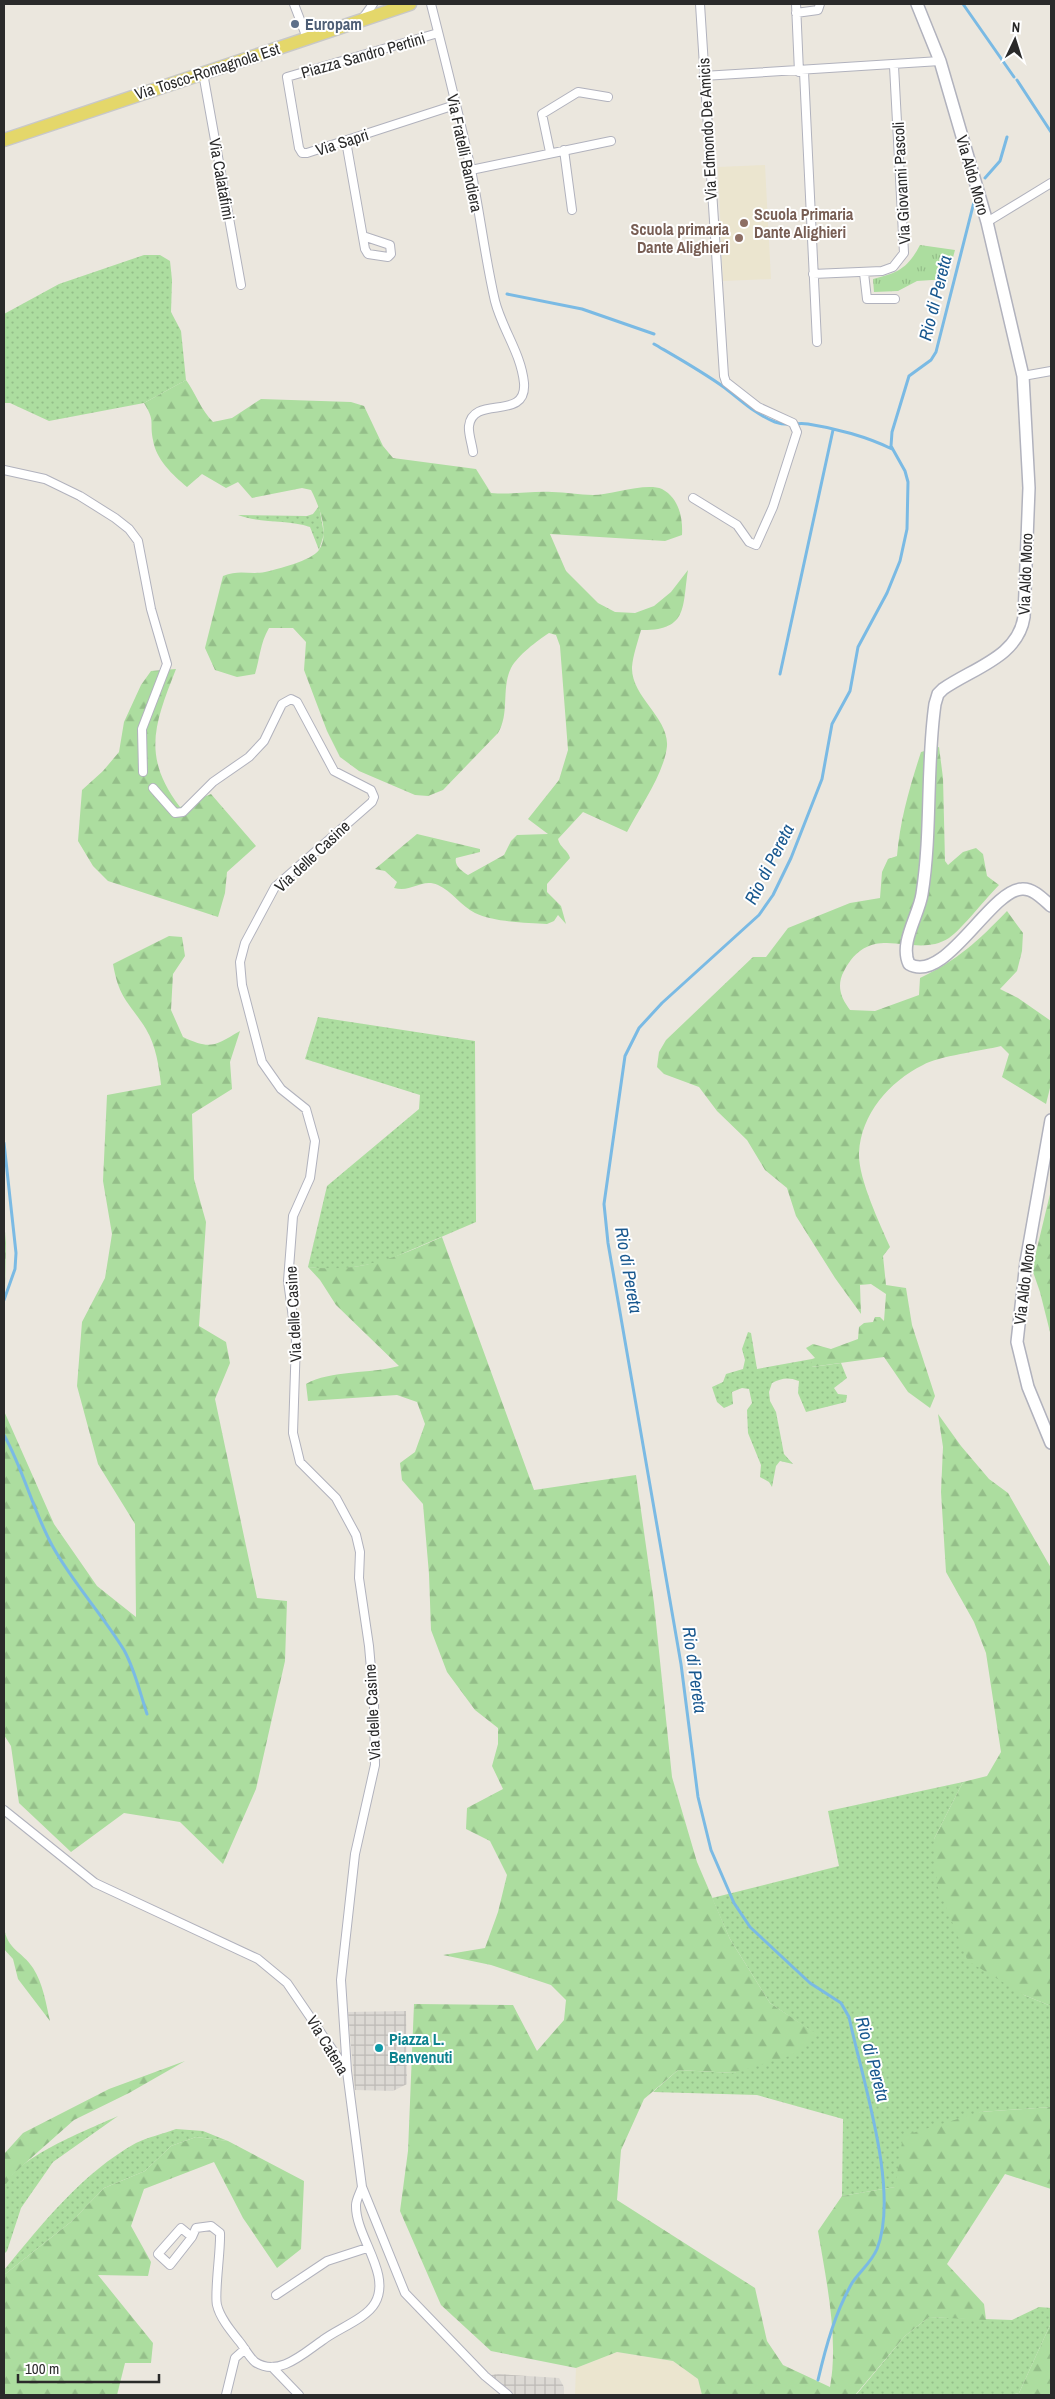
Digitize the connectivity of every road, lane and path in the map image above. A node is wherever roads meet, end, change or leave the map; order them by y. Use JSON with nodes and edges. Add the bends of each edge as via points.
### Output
{"nodes":[{"id":1,"x":294,"y":4,"type":"edge"},
{"id":2,"x":373,"y":4,"type":"edge"},
{"id":3,"x":410,"y":4,"type":"edge"},
{"id":4,"x":431,"y":4,"type":"edge"},
{"id":5,"x":700,"y":4,"type":"edge"},
{"id":6,"x":796,"y":4,"type":"edge"},
{"id":7,"x":820,"y":4,"type":"edge"},
{"id":8,"x":917,"y":4,"type":"edge"},
{"id":9,"x":388,"y":6,"type":"edge"},
{"id":10,"x":796,"y":13,"type":"junction"},
{"id":11,"x":361,"y":20,"type":"junction"},
{"id":12,"x":438,"y":33,"type":"junction"},
{"id":13,"x":307,"y":38,"type":"junction"},
{"id":14,"x":940,"y":61,"type":"junction"},
{"id":15,"x":894,"y":66,"type":"junction"},
{"id":16,"x":802,"y":72,"type":"junction"},
{"id":17,"x":203,"y":73,"type":"junction"},
{"id":18,"x":703,"y":76,"type":"junction"},
{"id":19,"x":288,"y":77,"type":"joint"},
{"id":20,"x":608,"y":97,"type":"dead end"},
{"id":21,"x":455,"y":105,"type":"junction"},
{"id":22,"x":4,"y":140,"type":"edge"},
{"id":23,"x":346,"y":141,"type":"junction"},
{"id":24,"x":611,"y":141,"type":"dead end"},
{"id":25,"x":564,"y":150,"type":"junction"},
{"id":26,"x":550,"y":152,"type":"junction"},
{"id":27,"x":471,"y":170,"type":"junction"},
{"id":28,"x":1051,"y":183,"type":"edge"},
{"id":29,"x":572,"y":210,"type":"dead end"},
{"id":30,"x":987,"y":222,"type":"junction"},
{"id":31,"x":363,"y":236,"type":"dead end"},
{"id":32,"x":864,"y":273,"type":"junction"},
{"id":33,"x":813,"y":274,"type":"junction"},
{"id":34,"x":241,"y":285,"type":"dead end"},
{"id":35,"x":895,"y":299,"type":"dead end"},
{"id":36,"x":817,"y":342,"type":"dead end"},
{"id":37,"x":1051,"y":371,"type":"edge"},
{"id":38,"x":1023,"y":376,"type":"junction"},
{"id":39,"x":473,"y":452,"type":"dead end"},
{"id":40,"x":4,"y":470,"type":"edge"},
{"id":41,"x":693,"y":498,"type":"dead end"},
{"id":42,"x":143,"y":772,"type":"dead end"},
{"id":43,"x":153,"y":788,"type":"dead end"},
{"id":44,"x":1051,"y":906,"type":"edge"},
{"id":45,"x":1051,"y":1120,"type":"edge"},
{"id":46,"x":1051,"y":1443,"type":"edge"},
{"id":47,"x":4,"y":1810,"type":"edge"},
{"id":48,"x":347,"y":2071,"type":"junction"},
{"id":49,"x":362,"y":2187,"type":"junction"},
{"id":50,"x":192,"y":2237,"type":"junction"},
{"id":51,"x":367,"y":2248,"type":"junction"},
{"id":52,"x":276,"y":2295,"type":"dead end"},
{"id":53,"x":245,"y":2349,"type":"junction"},
{"id":54,"x":272,"y":2367,"type":"junction"},
{"id":55,"x":226,"y":2395,"type":"edge"},
{"id":56,"x":298,"y":2395,"type":"edge"},
{"id":57,"x":508,"y":2395,"type":"edge"}],
"edges":[{"from":1,"to":13,"type":"street"},
{"from":2,"to":11,"type":"street"},
{"from":3,"to":9,"type":"main road","name":"Via Tosco-Romagnola Est"},
{"from":4,"to":12,"type":"street","name":"Via Fratelli Bandiera"},
{"from":5,"to":18,"type":"street","name":"Via Edmondo De Amicis"},
{"from":6,"to":10,"type":"street"},
{"from":7,"to":10,"type":"street","via":[[818,10]]},
{"from":8,"to":14,"type":"main road","name":"Via Aldo Moro"},
{"from":9,"to":11,"type":"main road","name":"Via Tosco-Romagnola Est"},
{"from":10,"to":16,"type":"street"},
{"from":11,"to":13,"type":"main road","name":"Via Tosco-Romagnola Est"},
{"from":12,"to":19,"type":"street","name":"Piazza Sandro Pertini"},
{"from":12,"to":21,"type":"street","name":"Via Fratelli Bandiera"},
{"from":13,"to":17,"type":"main road","name":"Via Tosco-Romagnola Est"},
{"from":14,"to":15,"type":"street"},
{"from":14,"to":30,"type":"main road","name":"Via Aldo Moro"},
{"from":15,"to":16,"type":"street"},
{"from":15,"to":32,"type":"street","name":"Via Giovanni Pascoli","via":[[904,252],[899,261],[887,270]]},
{"from":16,"to":18,"type":"street"},
{"from":16,"to":33,"type":"street"},
{"from":17,"to":22,"type":"main road","name":"Via Tosco-Romagnola Est"},
{"from":17,"to":34,"type":"street","name":"Via Calatafimi"},
{"from":18,"to":41,"type":"street","name":"Via Edmondo De Amicis","via":[[724,376],[726,382],[758,407],[793,423],[797,432],[773,507],[756,545],[749,542],[737,525]]},
{"from":19,"to":23,"type":"street","name":"Via Sapri","via":[[302,153]]},
{"from":20,"to":26,"type":"street","via":[[578,92],[542,114]]},
{"from":21,"to":23,"type":"street","name":"Via Sapri"},
{"from":21,"to":27,"type":"street","name":"Via Fratelli Bandiera"},
{"from":23,"to":31,"type":"street"},
{"from":24,"to":25,"type":"street"},
{"from":25,"to":26,"type":"street"},
{"from":25,"to":29,"type":"street"},
{"from":26,"to":27,"type":"street"},
{"from":27,"to":39,"type":"street","name":"Via Fratelli Bandiera","via":[[496,303],[517,352],[524,392],[520,400],[510,405],[490,408],[472,417],[469,426]]},
{"from":28,"to":30,"type":"street"},
{"from":30,"to":38,"type":"main road","name":"Via Aldo Moro"},
{"from":32,"to":33,"type":"street","name":"Via Giovanni Pascoli"},
{"from":32,"to":35,"type":"street","via":[[867,299]]},
{"from":33,"to":36,"type":"street"},
{"from":37,"to":38,"type":"street"},
{"from":38,"to":44,"type":"main road","name":"Via Aldo Moro","via":[[1029,488],[1023,624],[1019,636],[1007,651],[938,694],[933,718],[922,895],[906,958],[909,964],[919,968],[931,964],[951,951],[1001,901],[1018,889],[1031,890]]},
{"from":40,"to":42,"type":"street","via":[[46,478],[80,496],[115,518],[138,541],[151,609],[167,664],[142,729]]},
{"from":43,"to":48,"type":"street","name":"Via delle Casine","via":[[175,813],[183,812],[213,782],[249,757],[264,741],[282,704],[290,700],[297,702],[334,771],[371,790],[374,797],[275,887],[245,943],[240,962],[242,985],[262,1062],[281,1089],[306,1109],[315,1141],[310,1178],[292,1224],[288,1281],[296,1340],[294,1434],[300,1462],[336,1498],[356,1535],[360,1552],[359,1578],[374,1703],[375,1764],[355,1854],[341,1980]]},
{"from":45,"to":46,"type":"main road","name":"Via Aldo Moro","via":[[1026,1262],[1017,1342],[1028,1387]]},
{"from":47,"to":48,"type":"street","name":"Via Catena","via":[[95,1883],[258,1959],[287,1983]]},
{"from":48,"to":49,"type":"street","name":"Via Catena"},
{"from":49,"to":51,"type":"street","via":[[356,2204]]},
{"from":49,"to":57,"type":"street","name":"Via Catena","via":[[405,2292],[485,2376]]},
{"from":50,"to":50,"type":"street","via":[[181,2228],[158,2254],[170,2265]]},
{"from":50,"to":53,"type":"street","via":[[196,2228],[211,2226],[220,2233],[217,2304]]},
{"from":51,"to":52,"type":"street","via":[[327,2261]]},
{"from":51,"to":54,"type":"street","via":[[380,2284],[375,2303],[356,2320],[291,2363]]},
{"from":53,"to":54,"type":"street","via":[[255,2362]]},
{"from":53,"to":55,"type":"street","via":[[235,2358]]},
{"from":54,"to":56,"type":"street"}]}
